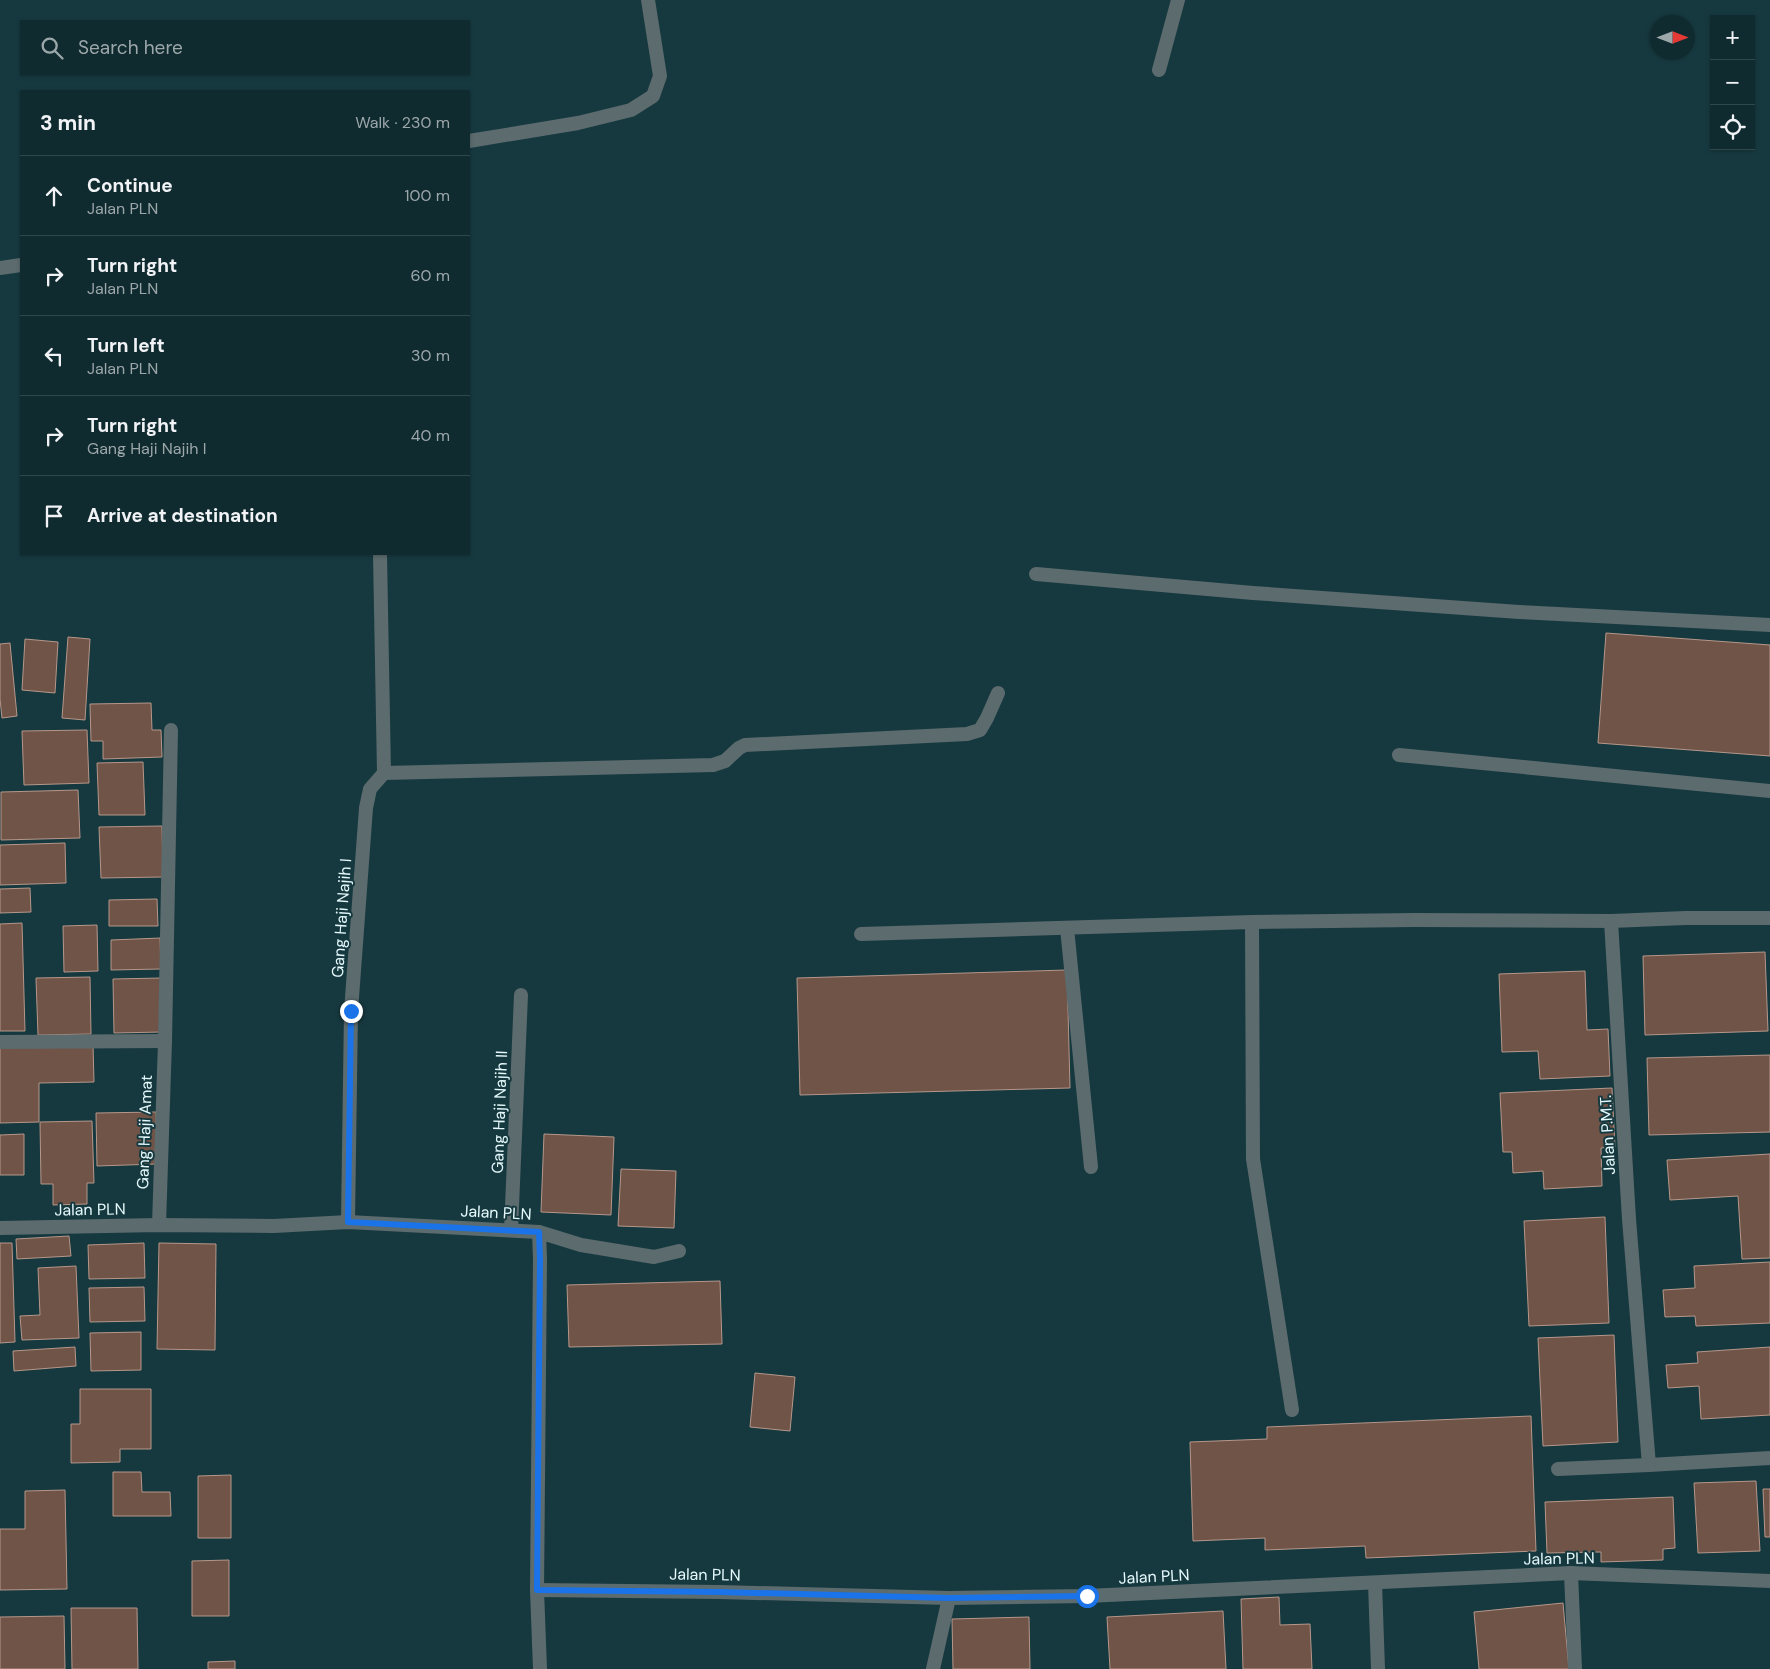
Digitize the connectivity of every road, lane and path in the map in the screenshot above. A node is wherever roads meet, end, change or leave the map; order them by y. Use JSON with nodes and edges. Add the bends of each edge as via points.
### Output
{"nodes":[{"id":1,"x":648,"y":0,"type":"edge"},
{"id":2,"x":1178,"y":0,"type":"edge"},
{"id":3,"x":1159,"y":70,"type":"dead end"},
{"id":4,"x":470,"y":141,"type":"edge"},
{"id":5,"x":20,"y":265,"type":"edge"},
{"id":6,"x":0,"y":268,"type":"edge"},
{"id":7,"x":380,"y":555,"type":"edge"},
{"id":8,"x":1036,"y":574,"type":"dead end"},
{"id":9,"x":1770,"y":625,"type":"edge"},
{"id":10,"x":998,"y":694,"type":"dead end"},
{"id":11,"x":171,"y":730,"type":"dead end"},
{"id":12,"x":1399,"y":755,"type":"dead end"},
{"id":13,"x":384,"y":773,"type":"junction"},
{"id":14,"x":1770,"y":791,"type":"edge"},
{"id":15,"x":1770,"y":918,"type":"edge"},
{"id":16,"x":1611,"y":921,"type":"junction"},
{"id":17,"x":1252,"y":922,"type":"junction"},
{"id":18,"x":1067,"y":928,"type":"junction"},
{"id":19,"x":861,"y":934,"type":"dead end"},
{"id":20,"x":521,"y":995,"type":"dead end"},
{"id":21,"x":165,"y":1040,"type":"junction"},
{"id":22,"x":0,"y":1042,"type":"edge"},
{"id":23,"x":1091,"y":1167,"type":"dead end"},
{"id":24,"x":348,"y":1222,"type":"junction"},
{"id":25,"x":159,"y":1225,"type":"junction"},
{"id":26,"x":0,"y":1228,"type":"edge"},
{"id":27,"x":511,"y":1230,"type":"junction"},
{"id":28,"x":539,"y":1232,"type":"junction"},
{"id":29,"x":679,"y":1251,"type":"dead end"},
{"id":30,"x":1292,"y":1410,"type":"dead end"},
{"id":31,"x":1770,"y":1458,"type":"edge"},
{"id":32,"x":1649,"y":1465,"type":"junction"},
{"id":33,"x":1558,"y":1469,"type":"dead end"},
{"id":34,"x":1571,"y":1573,"type":"junction"},
{"id":35,"x":1770,"y":1581,"type":"edge"},
{"id":36,"x":1375,"y":1583,"type":"junction"},
{"id":37,"x":537,"y":1590,"type":"junction"},
{"id":38,"x":949,"y":1598,"type":"junction"},
{"id":39,"x":540,"y":1669,"type":"edge"},
{"id":40,"x":932,"y":1669,"type":"edge"},
{"id":41,"x":1378,"y":1669,"type":"edge"},
{"id":42,"x":1574,"y":1669,"type":"edge"}],
"edges":[{"from":1,"to":4,"type":"street","via":[[660,76],[653,96],[631,110]]},
{"from":2,"to":3,"type":"street"},
{"from":5,"to":6,"type":"street"},
{"from":7,"to":13,"type":"street"},
{"from":8,"to":9,"type":"street","via":[[1519,612]]},
{"from":10,"to":13,"type":"street","via":[[980,730],[967,734],[745,745],[725,761],[713,765]]},
{"from":11,"to":21,"type":"street","name":"Gang Haji Amat"},
{"from":12,"to":14,"type":"street"},
{"from":13,"to":24,"type":"street","name":"Gang Haji Najih I","via":[[370,789],[366,808],[351,1011]]},
{"from":15,"to":16,"type":"street"},
{"from":16,"to":17,"type":"street"},
{"from":16,"to":32,"type":"street","name":"Jalan P.M.T.","via":[[1638,1347]]},
{"from":17,"to":18,"type":"street"},
{"from":17,"to":30,"type":"street","via":[[1253,1159]]},
{"from":18,"to":19,"type":"street"},
{"from":18,"to":23,"type":"street"},
{"from":20,"to":27,"type":"street","name":"Gang Haji Najih II"},
{"from":21,"to":22,"type":"street"},
{"from":21,"to":25,"type":"street","name":"Gang Haji Amat"},
{"from":24,"to":25,"type":"street","name":"Jalan PLN","via":[[274,1226]]},
{"from":24,"to":27,"type":"street","name":"Jalan PLN"},
{"from":25,"to":26,"type":"street","name":"Jalan PLN"},
{"from":27,"to":28,"type":"street","name":"Jalan PLN"},
{"from":28,"to":29,"type":"street","via":[[581,1245],[641,1256]]},
{"from":28,"to":37,"type":"street","name":"Jalan PLN"},
{"from":31,"to":32,"type":"street"},
{"from":32,"to":33,"type":"street"},
{"from":34,"to":35,"type":"street","name":"Jalan PLN"},
{"from":34,"to":36,"type":"street","name":"Jalan PLN"},
{"from":34,"to":42,"type":"street"},
{"from":36,"to":38,"type":"street","name":"Jalan PLN","via":[[1087,1596]]},
{"from":36,"to":41,"type":"street"},
{"from":37,"to":38,"type":"street","name":"Jalan PLN"},
{"from":37,"to":39,"type":"street"},
{"from":38,"to":40,"type":"street"}]}
